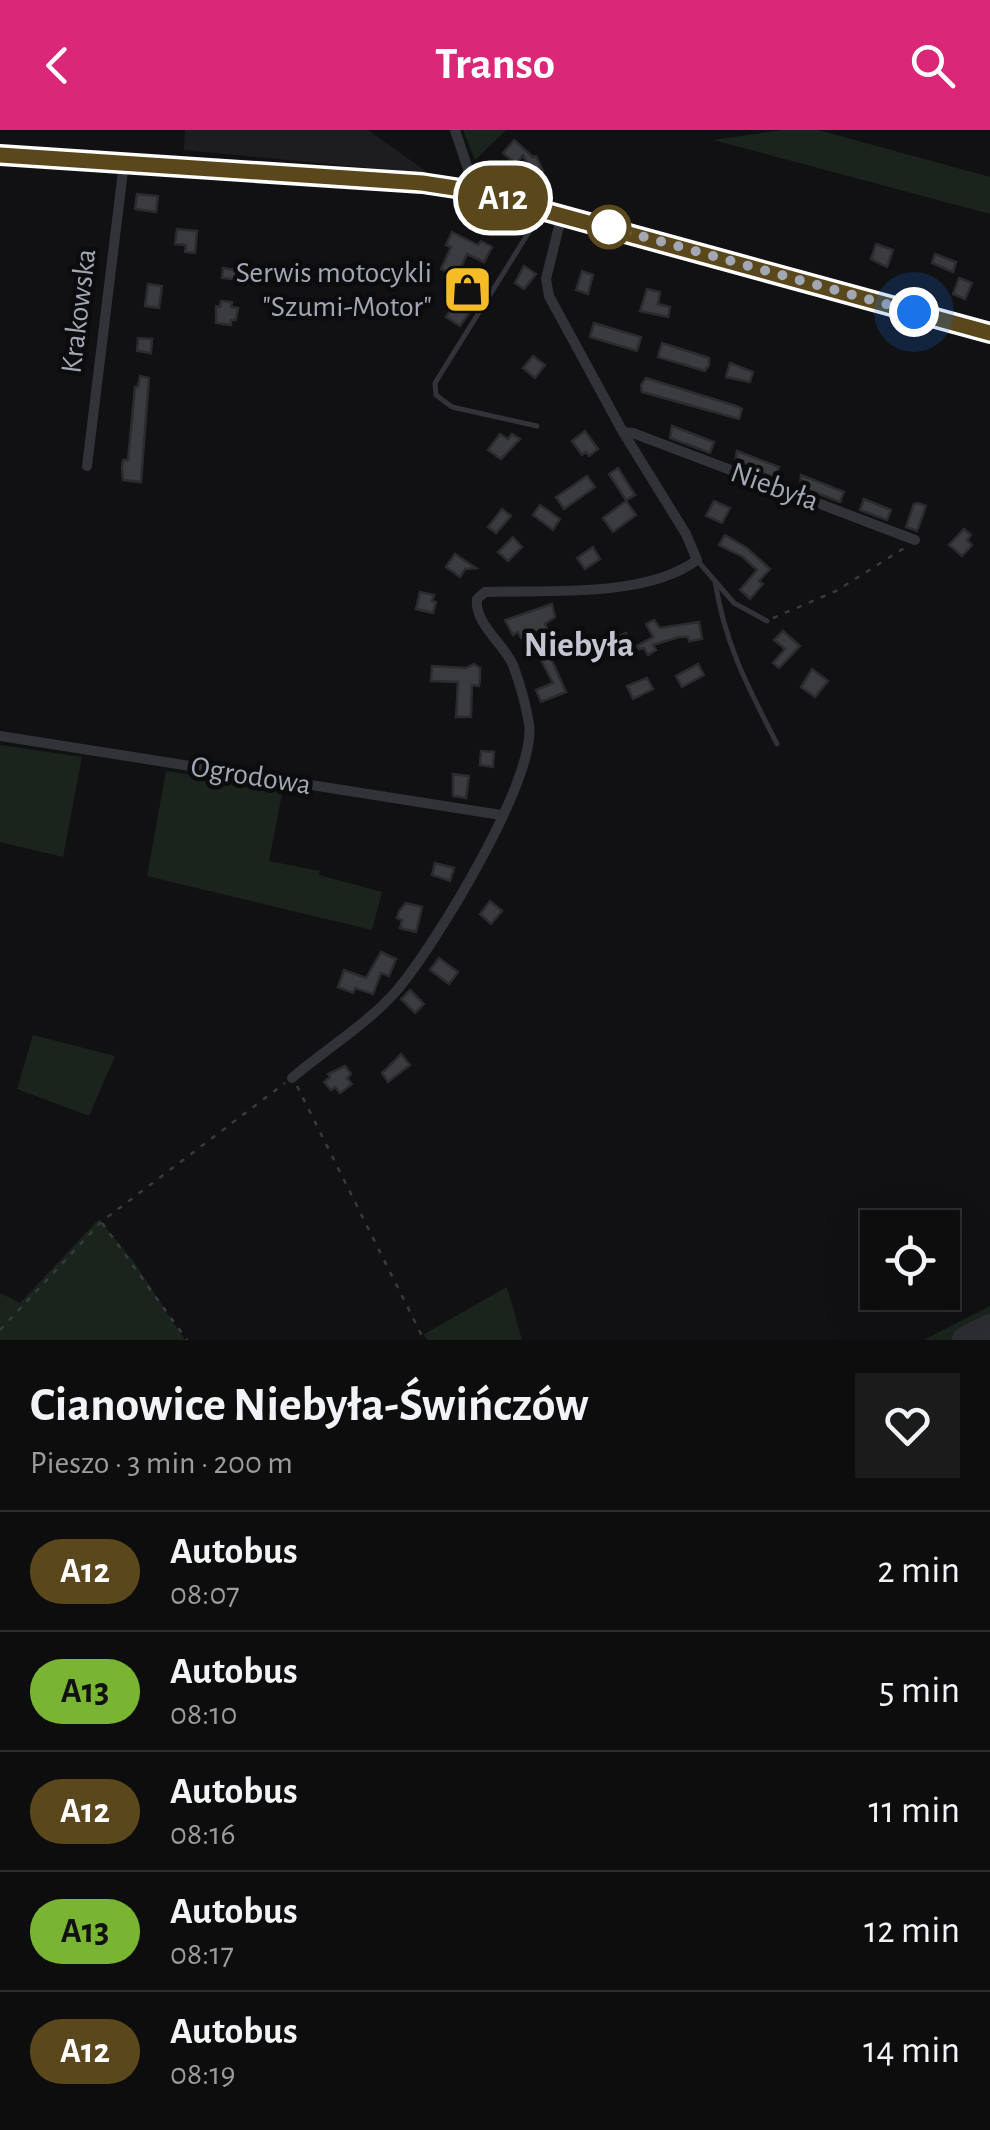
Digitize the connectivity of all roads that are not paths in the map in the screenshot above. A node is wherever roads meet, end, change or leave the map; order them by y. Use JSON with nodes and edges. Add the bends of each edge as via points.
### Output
{"nodes":[{"id":1,"x":456,"y":130,"type":"edge"},
{"id":2,"x":0,"y":155,"type":"edge"},
{"id":3,"x":124,"y":163,"type":"junction"},
{"id":4,"x":468,"y":190,"type":"junction"},
{"id":5,"x":543,"y":209,"type":"junction"},
{"id":6,"x":562,"y":214,"type":"junction"},
{"id":7,"x":990,"y":333,"type":"edge"},
{"id":8,"x":537,"y":426,"type":"dead end"},
{"id":9,"x":628,"y":432,"type":"junction"},
{"id":10,"x":87,"y":466,"type":"dead end"},
{"id":11,"x":916,"y":540,"type":"road end"},
{"id":12,"x":697,"y":560,"type":"junction"},
{"id":13,"x":715,"y":581,"type":"junction"},
{"id":14,"x":767,"y":621,"type":"road end"},
{"id":15,"x":0,"y":736,"type":"edge"},
{"id":16,"x":777,"y":744,"type":"dead end"},
{"id":17,"x":501,"y":815,"type":"junction"},
{"id":18,"x":292,"y":1078,"type":"road end"}],
"edges":[{"from":1,"to":4,"type":"street"},
{"from":2,"to":3,"type":"main road"},
{"from":3,"to":4,"type":"main road"},
{"from":3,"to":10,"type":"street","name":"Krakowska"},
{"from":4,"to":5,"type":"main road"},
{"from":5,"to":6,"type":"main road"},
{"from":5,"to":8,"type":"lane","via":[[435,384],[436,395],[452,407]]},
{"from":6,"to":7,"type":"main road"},
{"from":6,"to":9,"type":"street","via":[[547,290]]},
{"from":9,"to":11,"type":"street","name":"Niebyła"},
{"from":9,"to":12,"type":"street"},
{"from":12,"to":13,"type":"lane"},
{"from":12,"to":17,"type":"street","via":[[666,578],[623,586],[485,592],[476,605],[512,662],[530,728],[529,753]]},
{"from":13,"to":14,"type":"lane","via":[[734,603]]},
{"from":13,"to":16,"type":"lane","via":[[722,625]]},
{"from":15,"to":17,"type":"street","name":"Ogrodowa"},
{"from":17,"to":18,"type":"street","via":[[443,924],[397,990]]}]}
